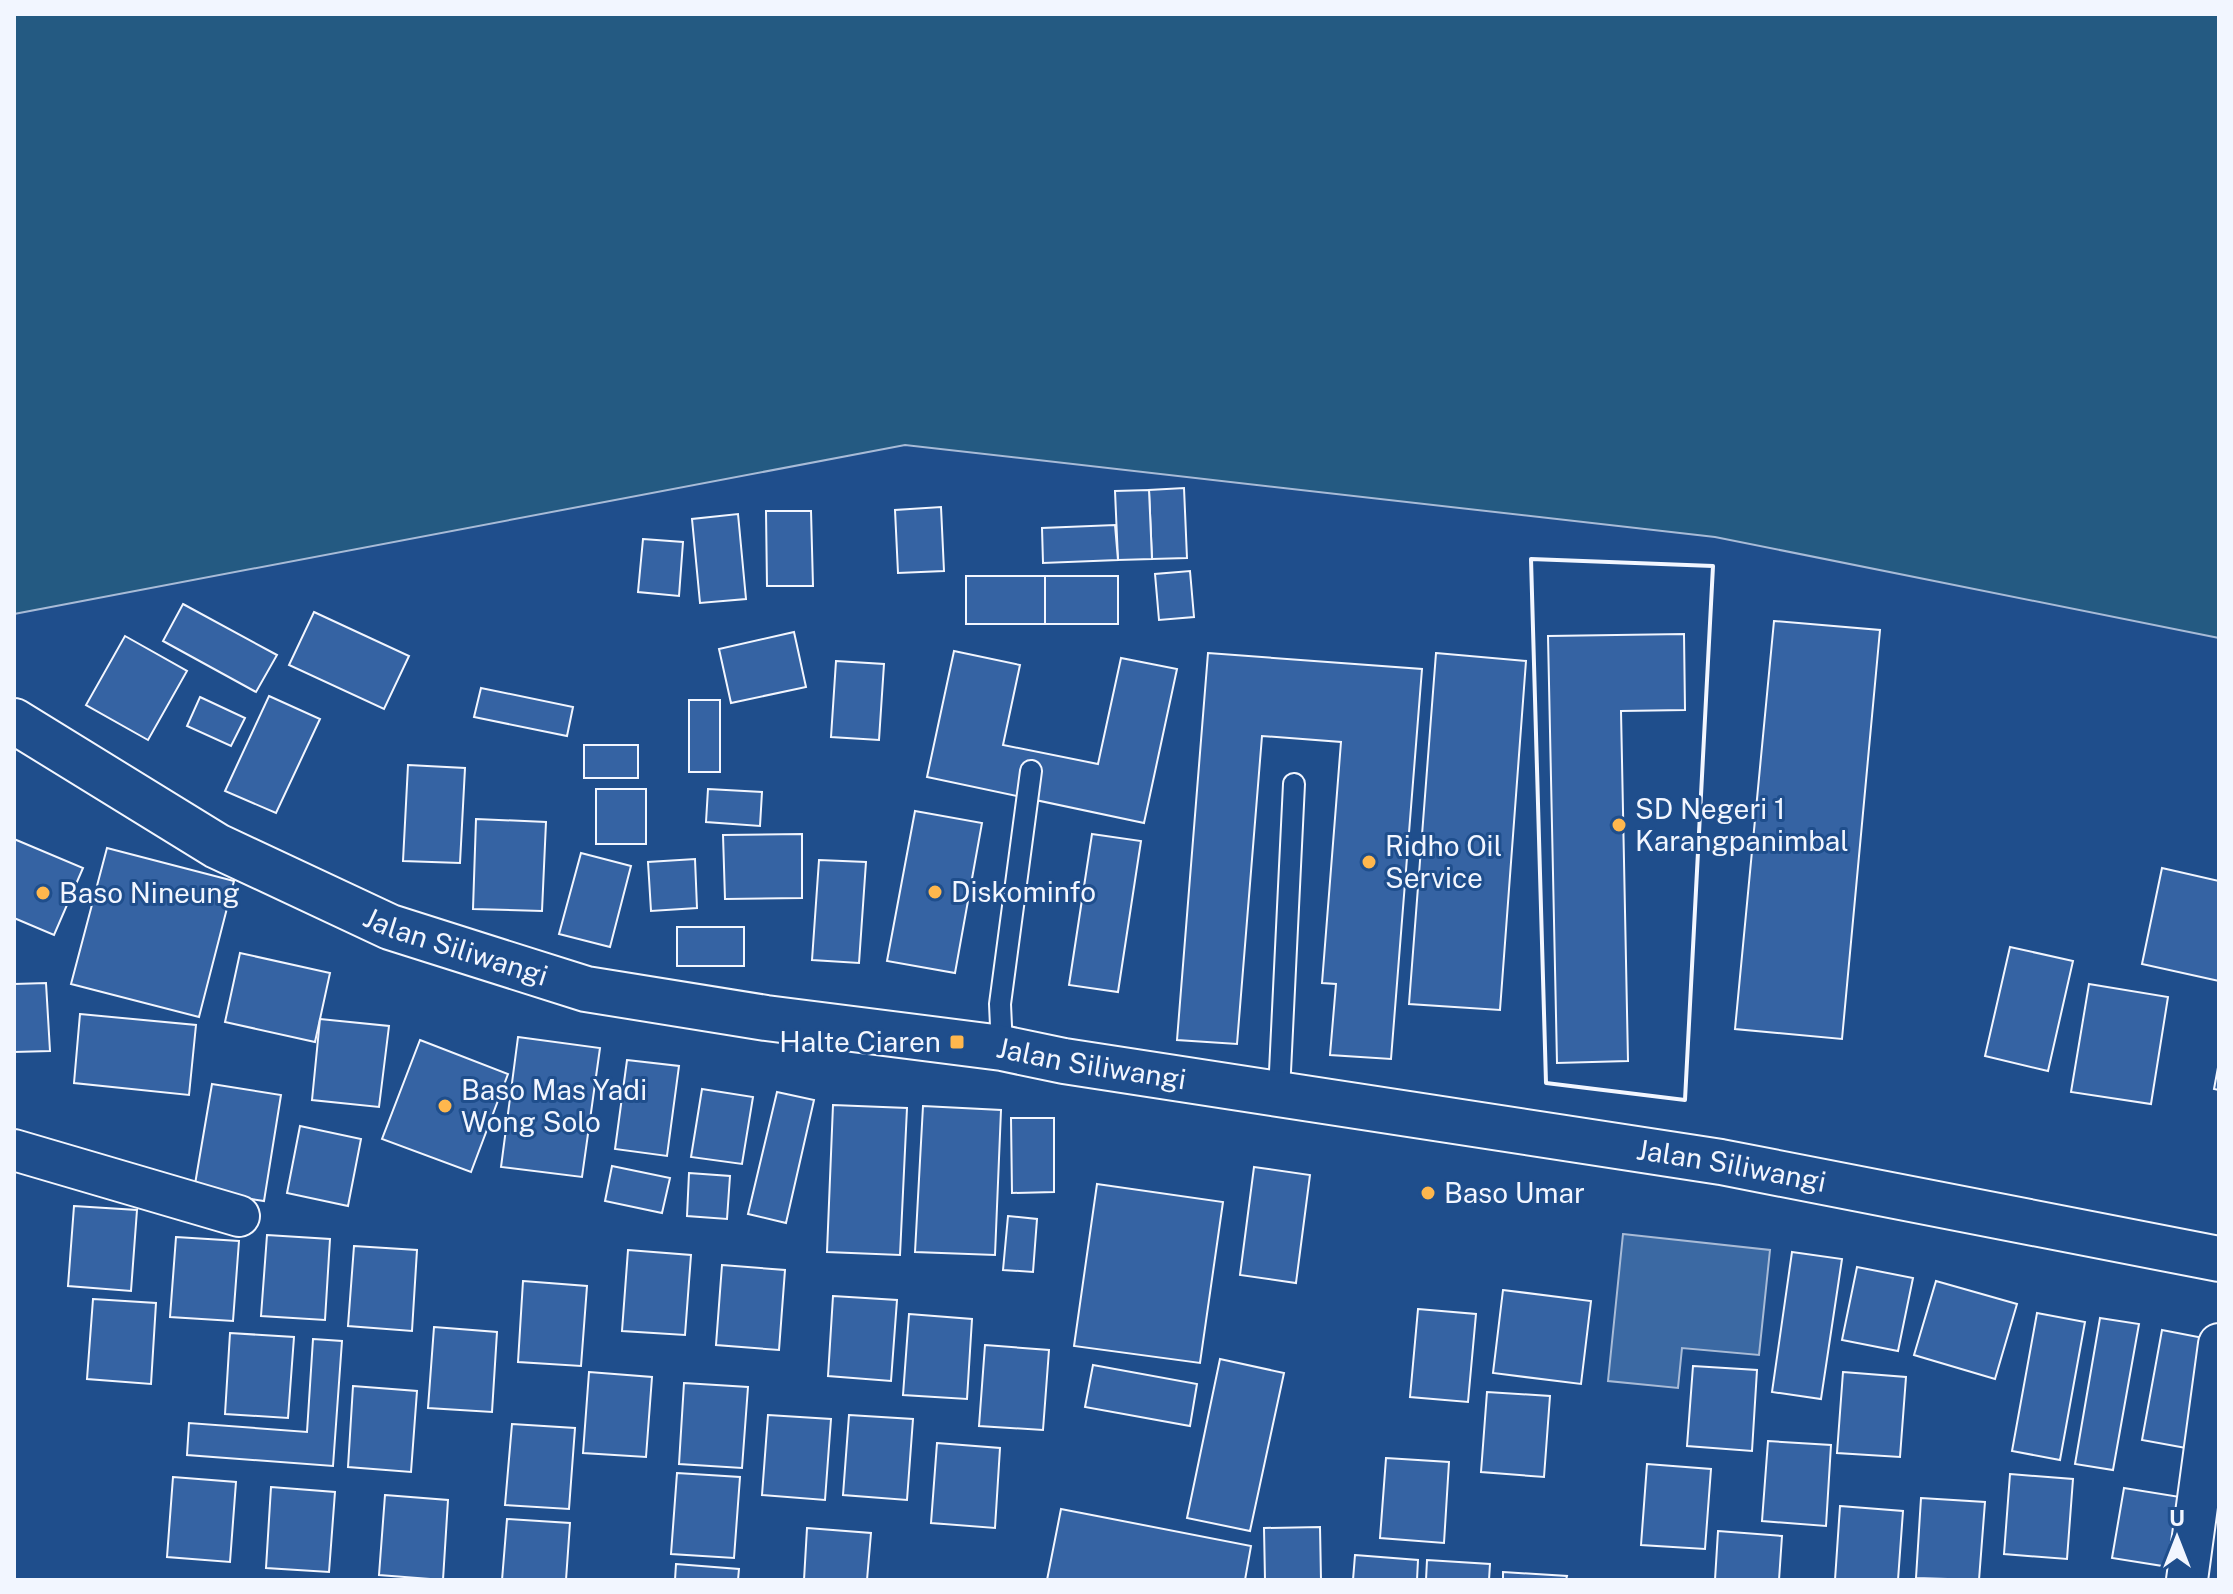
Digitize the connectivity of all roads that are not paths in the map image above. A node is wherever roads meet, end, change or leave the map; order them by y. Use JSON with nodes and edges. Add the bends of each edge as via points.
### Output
{"nodes":[{"id":1,"x":14,"y":721,"type":"edge"},
{"id":2,"x":1031,"y":771,"type":"dead end"},
{"id":3,"x":1294,"y":784,"type":"dead end"},
{"id":4,"x":1002,"y":1048,"type":"junction"},
{"id":5,"x":1279,"y":1092,"type":"junction"},
{"id":6,"x":14,"y":1150,"type":"edge"},
{"id":7,"x":239,"y":1216,"type":"dead end"},
{"id":8,"x":2219,"y":1259,"type":"edge"},
{"id":9,"x":2219,"y":1344,"type":"edge"},
{"id":10,"x":2187,"y":1580,"type":"edge"}],
"edges":[{"from":1,"to":4,"type":"highway","name":"Jalan Siliwangi","via":[[217,846],[390,927],[586,989]]},
{"from":2,"to":4,"type":"lane","via":[[1000,1004]]},
{"from":3,"to":5,"type":"lane"},
{"from":4,"to":5,"type":"highway","name":"Jalan Siliwangi"},
{"from":5,"to":8,"type":"highway","name":"Jalan Siliwangi","via":[[1721,1162]]},
{"from":6,"to":7,"type":"street"},
{"from":9,"to":10,"type":"street"}]}
